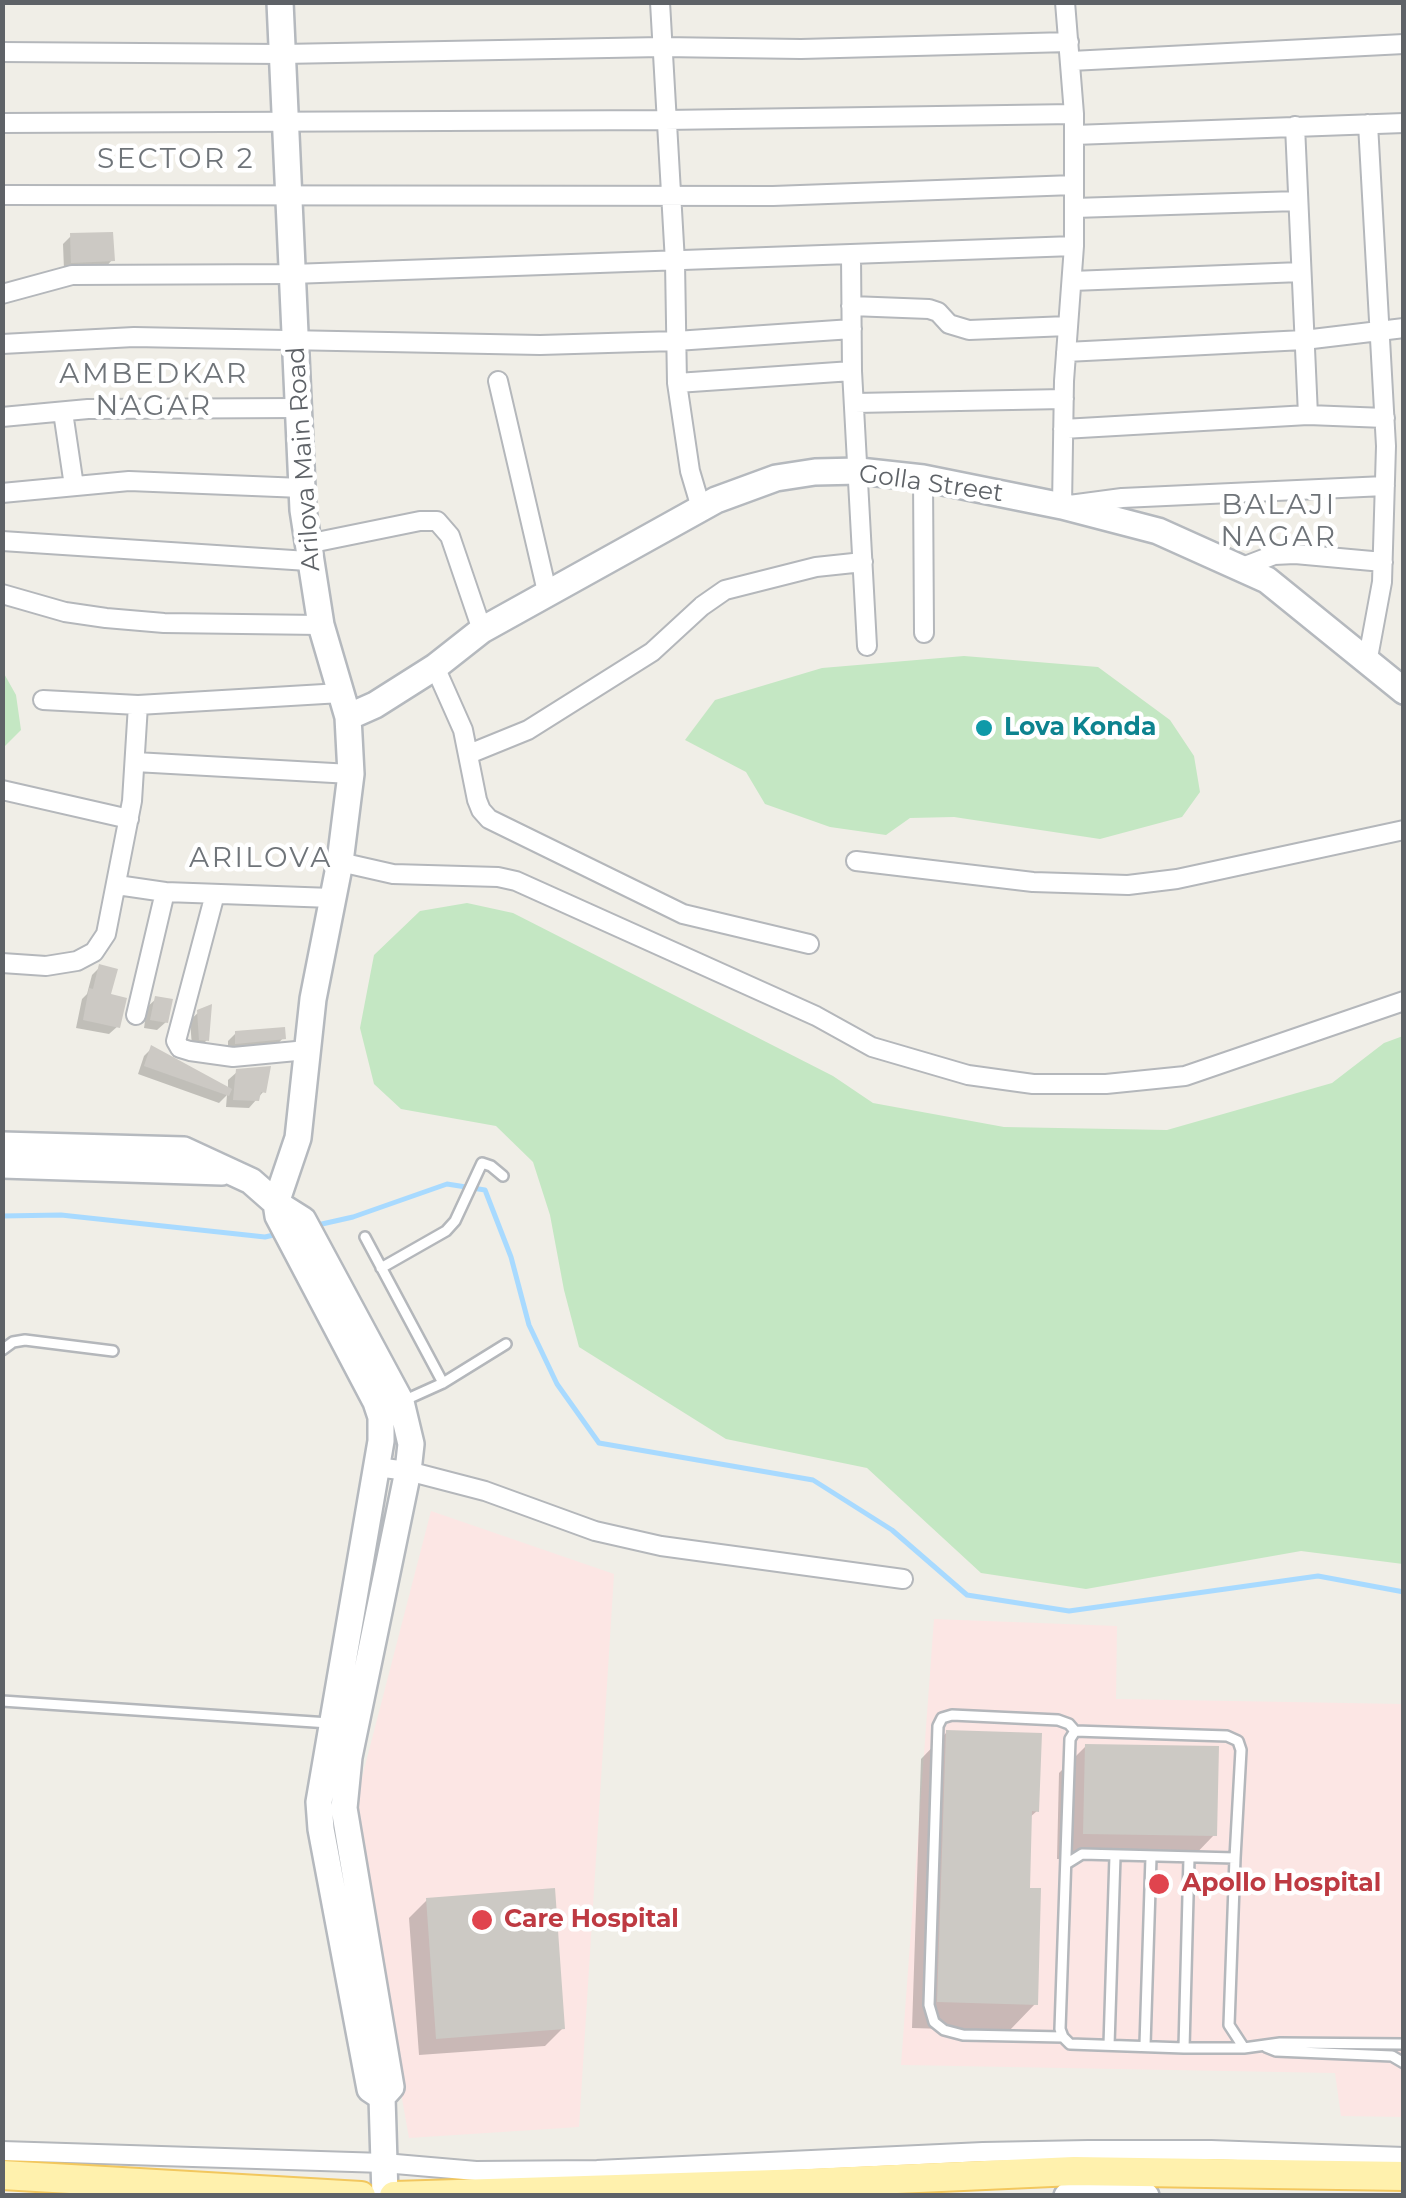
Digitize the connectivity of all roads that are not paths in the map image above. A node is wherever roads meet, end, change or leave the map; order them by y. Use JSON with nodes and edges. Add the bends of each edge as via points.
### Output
{"nodes":[{"id":1,"x":280,"y":2,"type":"edge"},
{"id":2,"x":660,"y":2,"type":"edge"},
{"id":3,"x":1065,"y":2,"type":"edge"},
{"id":4,"x":1404,"y":44,"type":"edge"},
{"id":5,"x":662,"y":47,"type":"junction"},
{"id":6,"x":1070,"y":51,"type":"junction"},
{"id":7,"x":2,"y":52,"type":"edge"},
{"id":8,"x":282,"y":54,"type":"junction"},
{"id":9,"x":1074,"y":114,"type":"junction"},
{"id":10,"x":665,"y":120,"type":"junction"},
{"id":11,"x":2,"y":123,"type":"edge"},
{"id":12,"x":284,"y":123,"type":"junction"},
{"id":13,"x":1404,"y":123,"type":"edge"},
{"id":14,"x":1368,"y":124,"type":"junction"},
{"id":15,"x":1295,"y":126,"type":"junction"},
{"id":16,"x":1074,"y":136,"type":"junction"},
{"id":17,"x":1074,"y":185,"type":"junction"},
{"id":18,"x":670,"y":194,"type":"junction"},
{"id":19,"x":2,"y":195,"type":"edge"},
{"id":20,"x":288,"y":197,"type":"junction"},
{"id":21,"x":1298,"y":201,"type":"junction"},
{"id":22,"x":1074,"y":208,"type":"junction"},
{"id":23,"x":1074,"y":246,"type":"junction"},
{"id":24,"x":851,"y":256,"type":"junction"},
{"id":25,"x":675,"y":262,"type":"junction"},
{"id":26,"x":1302,"y":272,"type":"junction"},
{"id":27,"x":292,"y":274,"type":"junction"},
{"id":28,"x":1072,"y":282,"type":"junction"},
{"id":29,"x":2,"y":294,"type":"edge"},
{"id":30,"x":851,"y":306,"type":"junction"},
{"id":31,"x":1068,"y":326,"type":"junction"},
{"id":32,"x":1404,"y":328,"type":"edge"},
{"id":33,"x":852,"y":329,"type":"junction"},
{"id":34,"x":1380,"y":330,"type":"junction"},
{"id":35,"x":295,"y":338,"type":"junction"},
{"id":36,"x":1304,"y":340,"type":"junction"},
{"id":37,"x":676,"y":341,"type":"junction"},
{"id":38,"x":2,"y":344,"type":"edge"},
{"id":39,"x":1066,"y":352,"type":"junction"},
{"id":40,"x":852,"y":370,"type":"junction"},
{"id":41,"x":498,"y":381,"type":"dead end"},
{"id":42,"x":676,"y":383,"type":"junction"},
{"id":43,"x":1064,"y":399,"type":"junction"},
{"id":44,"x":854,"y":403,"type":"junction"},
{"id":45,"x":298,"y":408,"type":"junction"},
{"id":46,"x":63,"y":412,"type":"junction"},
{"id":47,"x":1308,"y":415,"type":"junction"},
{"id":48,"x":2,"y":417,"type":"edge"},
{"id":49,"x":1385,"y":418,"type":"junction"},
{"id":50,"x":1063,"y":430,"type":"junction"},
{"id":51,"x":1395,"y":447,"type":"edge"},
{"id":52,"x":859,"y":471,"type":"junction"},
{"id":53,"x":922,"y":478,"type":"junction"},
{"id":54,"x":74,"y":486,"type":"junction"},
{"id":55,"x":1385,"y":486,"type":"junction"},
{"id":56,"x":302,"y":488,"type":"junction"},
{"id":57,"x":2,"y":493,"type":"edge"},
{"id":58,"x":1062,"y":506,"type":"junction"},
{"id":59,"x":701,"y":508,"type":"junction"},
{"id":60,"x":1394,"y":519,"type":"edge"},
{"id":61,"x":2,"y":541,"type":"edge"},
{"id":62,"x":308,"y":553,"type":"junction"},
{"id":63,"x":863,"y":562,"type":"junction"},
{"id":64,"x":1383,"y":562,"type":"junction"},
{"id":65,"x":1240,"y":568,"type":"junction"},
{"id":66,"x":1382,"y":582,"type":"junction"},
{"id":67,"x":1404,"y":584,"type":"edge"},
{"id":68,"x":2,"y":594,"type":"edge"},
{"id":69,"x":548,"y":596,"type":"junction"},
{"id":70,"x":321,"y":625,"type":"junction"},
{"id":71,"x":482,"y":630,"type":"junction"},
{"id":72,"x":924,"y":633,"type":"dead end"},
{"id":73,"x":867,"y":646,"type":"dead end"},
{"id":74,"x":1367,"y":662,"type":"junction"},
{"id":75,"x":434,"y":668,"type":"junction"},
{"id":76,"x":1404,"y":690,"type":"edge"},
{"id":77,"x":43,"y":700,"type":"dead end"},
{"id":78,"x":138,"y":705,"type":"junction"},
{"id":79,"x":345,"y":705,"type":"junction"},
{"id":80,"x":469,"y":754,"type":"junction"},
{"id":81,"x":134,"y":762,"type":"junction"},
{"id":82,"x":351,"y":774,"type":"junction"},
{"id":83,"x":2,"y":790,"type":"edge"},
{"id":84,"x":129,"y":819,"type":"junction"},
{"id":85,"x":1404,"y":830,"type":"edge"},
{"id":86,"x":856,"y":861,"type":"dead end"},
{"id":87,"x":340,"y":862,"type":"junction"},
{"id":88,"x":117,"y":884,"type":"junction"},
{"id":89,"x":166,"y":892,"type":"junction"},
{"id":90,"x":215,"y":894,"type":"junction"},
{"id":91,"x":332,"y":898,"type":"junction"},
{"id":92,"x":810,"y":944,"type":"dead end"},
{"id":93,"x":2,"y":963,"type":"edge"},
{"id":94,"x":1404,"y":1001,"type":"edge"},
{"id":95,"x":136,"y":1016,"type":"dead end"},
{"id":96,"x":308,"y":1050,"type":"junction"},
{"id":97,"x":2,"y":1145,"type":"edge"},
{"id":98,"x":2,"y":1165,"type":"edge"},
{"id":99,"x":233,"y":1172,"type":"junction"},
{"id":100,"x":503,"y":1176,"type":"dead end"},
{"id":101,"x":293,"y":1226,"type":"junction"},
{"id":102,"x":364,"y":1237,"type":"dead end"},
{"id":103,"x":382,"y":1268,"type":"junction"},
{"id":104,"x":506,"y":1344,"type":"dead end"},
{"id":105,"x":2,"y":1350,"type":"edge"},
{"id":106,"x":113,"y":1351,"type":"dead end"},
{"id":107,"x":443,"y":1384,"type":"junction"},
{"id":108,"x":401,"y":1402,"type":"junction"},
{"id":109,"x":376,"y":1467,"type":"junction"},
{"id":110,"x":408,"y":1471,"type":"junction"},
{"id":111,"x":903,"y":1578,"type":"dead end"},
{"id":112,"x":2,"y":1701,"type":"edge"},
{"id":113,"x":331,"y":1724,"type":"junction"},
{"id":114,"x":1075,"y":1731,"type":"junction"},
{"id":115,"x":1115,"y":1856,"type":"junction"},
{"id":116,"x":1151,"y":1858,"type":"junction"},
{"id":117,"x":1190,"y":1858,"type":"junction"},
{"id":118,"x":1235,"y":1858,"type":"junction"},
{"id":119,"x":1066,"y":1864,"type":"junction"},
{"id":120,"x":1063,"y":2037,"type":"junction"},
{"id":121,"x":1404,"y":2044,"type":"edge"},
{"id":122,"x":1109,"y":2045,"type":"junction"},
{"id":123,"x":1145,"y":2045,"type":"junction"},
{"id":124,"x":1266,"y":2047,"type":"junction"},
{"id":125,"x":1184,"y":2048,"type":"junction"},
{"id":126,"x":1244,"y":2048,"type":"junction"},
{"id":127,"x":1404,"y":2063,"type":"edge"},
{"id":128,"x":382,"y":2097,"type":"junction"},
{"id":129,"x":2,"y":2152,"type":"edge"},
{"id":130,"x":1404,"y":2156,"type":"edge"},
{"id":131,"x":384,"y":2163,"type":"junction"},
{"id":132,"x":2,"y":2175,"type":"edge"},
{"id":133,"x":1404,"y":2176,"type":"edge"},
{"id":134,"x":360,"y":2196,"type":"edge"},
{"id":135,"x":385,"y":2196,"type":"edge"},
{"id":136,"x":394,"y":2196,"type":"edge"},
{"id":137,"x":1067,"y":2196,"type":"edge"},
{"id":138,"x":1146,"y":2196,"type":"edge"}],
"edges":[{"from":1,"to":8,"type":"street","name":"Arilova Main Road"},
{"from":2,"to":5,"type":"street"},
{"from":3,"to":6,"type":"street"},
{"from":4,"to":6,"type":"street"},
{"from":5,"to":6,"type":"street"},
{"from":5,"to":8,"type":"street"},
{"from":5,"to":10,"type":"street"},
{"from":6,"to":9,"type":"street"},
{"from":7,"to":8,"type":"street"},
{"from":8,"to":12,"type":"street","name":"Arilova Main Road"},
{"from":9,"to":10,"type":"street"},
{"from":9,"to":16,"type":"street"},
{"from":10,"to":12,"type":"street"},
{"from":10,"to":18,"type":"street"},
{"from":11,"to":12,"type":"street"},
{"from":12,"to":20,"type":"street","name":"Arilova Main Road"},
{"from":13,"to":14,"type":"street"},
{"from":14,"to":15,"type":"street"},
{"from":14,"to":34,"type":"street"},
{"from":15,"to":16,"type":"street"},
{"from":15,"to":21,"type":"street"},
{"from":16,"to":17,"type":"street"},
{"from":17,"to":18,"type":"street"},
{"from":17,"to":22,"type":"street"},
{"from":18,"to":20,"type":"street"},
{"from":18,"to":25,"type":"street"},
{"from":19,"to":20,"type":"street"},
{"from":20,"to":27,"type":"street","name":"Arilova Main Road"},
{"from":21,"to":22,"type":"street"},
{"from":21,"to":26,"type":"street"},
{"from":22,"to":23,"type":"street"},
{"from":23,"to":24,"type":"street"},
{"from":23,"to":28,"type":"street"},
{"from":24,"to":25,"type":"street"},
{"from":24,"to":30,"type":"street"},
{"from":25,"to":27,"type":"street"},
{"from":25,"to":37,"type":"street"},
{"from":26,"to":28,"type":"street"},
{"from":26,"to":36,"type":"street"},
{"from":27,"to":29,"type":"street","via":[[72,275]]},
{"from":27,"to":35,"type":"street","name":"Arilova Main Road"},
{"from":28,"to":31,"type":"street"},
{"from":30,"to":31,"type":"street","via":[[929,309],[969,330]]},
{"from":30,"to":33,"type":"street"},
{"from":31,"to":39,"type":"street"},
{"from":32,"to":34,"type":"street"},
{"from":33,"to":37,"type":"street"},
{"from":33,"to":40,"type":"street"},
{"from":34,"to":36,"type":"street"},
{"from":34,"to":49,"type":"street"},
{"from":35,"to":37,"type":"street","via":[[540,345]]},
{"from":35,"to":38,"type":"street"},
{"from":35,"to":45,"type":"street","name":"Arilova Main Road"},
{"from":36,"to":39,"type":"street"},
{"from":36,"to":47,"type":"street"},
{"from":37,"to":42,"type":"street"},
{"from":39,"to":43,"type":"street"},
{"from":40,"to":42,"type":"street"},
{"from":40,"to":44,"type":"street"},
{"from":41,"to":69,"type":"street"},
{"from":42,"to":59,"type":"street"},
{"from":43,"to":44,"type":"street"},
{"from":43,"to":50,"type":"street"},
{"from":44,"to":52,"type":"street"},
{"from":45,"to":46,"type":"street"},
{"from":45,"to":56,"type":"street","name":"Arilova Main Road"},
{"from":46,"to":48,"type":"street"},
{"from":46,"to":54,"type":"street"},
{"from":47,"to":49,"type":"street"},
{"from":47,"to":50,"type":"street"},
{"from":49,"to":51,"type":"street"},
{"from":50,"to":58,"type":"street"},
{"from":51,"to":55,"type":"street"},
{"from":52,"to":53,"type":"street","name":"Golla Street"},
{"from":52,"to":59,"type":"street","name":"Golla Street","via":[[776,478]]},
{"from":52,"to":63,"type":"street"},
{"from":53,"to":58,"type":"street","name":"Golla Street"},
{"from":53,"to":72,"type":"street"},
{"from":54,"to":56,"type":"street","via":[[129,481]]},
{"from":54,"to":57,"type":"street"},
{"from":55,"to":58,"type":"street"},
{"from":55,"to":60,"type":"street"},
{"from":56,"to":62,"type":"street","name":"Arilova Main Road"},
{"from":58,"to":65,"type":"street","name":"Golla Street","via":[[1158,531]]},
{"from":59,"to":69,"type":"street","name":"Golla Street"},
{"from":60,"to":64,"type":"street"},
{"from":61,"to":62,"type":"street"},
{"from":62,"to":70,"type":"street","name":"Arilova Main Road"},
{"from":62,"to":71,"type":"street","via":[[437,521],[450,536]]},
{"from":63,"to":73,"type":"street"},
{"from":63,"to":80,"type":"street","via":[[725,590],[652,652],[528,730]]},
{"from":64,"to":65,"type":"street","via":[[1296,554]]},
{"from":64,"to":66,"type":"street"},
{"from":65,"to":74,"type":"street","name":"Golla Street","via":[[1267,580]]},
{"from":66,"to":67,"type":"street"},
{"from":66,"to":74,"type":"street"},
{"from":68,"to":70,"type":"street","via":[[106,618]]},
{"from":69,"to":71,"type":"street","name":"Golla Street"},
{"from":70,"to":79,"type":"street","name":"Arilova Main Road"},
{"from":71,"to":75,"type":"street","name":"Golla Street"},
{"from":74,"to":76,"type":"street","name":"Golla Street"},
{"from":75,"to":79,"type":"street","name":"Golla Street","via":[[375,705]]},
{"from":75,"to":80,"type":"street"},
{"from":77,"to":78,"type":"street"},
{"from":78,"to":79,"type":"street"},
{"from":78,"to":81,"type":"street"},
{"from":79,"to":82,"type":"street","name":"Arilova Main Road"},
{"from":80,"to":92,"type":"street","via":[[480,810],[502,826],[683,914]]},
{"from":81,"to":82,"type":"street"},
{"from":81,"to":84,"type":"street"},
{"from":82,"to":87,"type":"street","name":"Arilova Main Road"},
{"from":83,"to":84,"type":"street"},
{"from":84,"to":88,"type":"street"},
{"from":85,"to":86,"type":"street","via":[[1128,885],[1033,882]]},
{"from":87,"to":91,"type":"street","name":"Arilova Main Road"},
{"from":87,"to":94,"type":"street","via":[[393,874],[516,881],[872,1047],[984,1078],[1106,1084],[1186,1076]]},
{"from":88,"to":89,"type":"street"},
{"from":88,"to":93,"type":"street","via":[[106,934],[94,952],[46,966]]},
{"from":89,"to":90,"type":"street"},
{"from":89,"to":95,"type":"street"},
{"from":90,"to":91,"type":"street"},
{"from":90,"to":96,"type":"street","via":[[176,1042],[190,1051],[233,1057]]},
{"from":91,"to":96,"type":"street","name":"Arilova Main Road"},
{"from":96,"to":101,"type":"street","name":"Arilova Main Road"},
{"from":97,"to":99,"type":"street","via":[[184,1150]]},
{"from":98,"to":99,"type":"street"},
{"from":99,"to":101,"type":"street","via":[[265,1190]]},
{"from":100,"to":103,"type":"lane","via":[[482,1163],[446,1231]]},
{"from":101,"to":108,"type":"street"},
{"from":101,"to":109,"type":"street","via":[[376,1402]]},
{"from":102,"to":103,"type":"lane"},
{"from":103,"to":107,"type":"lane"},
{"from":104,"to":107,"type":"lane"},
{"from":105,"to":106,"type":"lane","via":[[25,1340]]},
{"from":107,"to":108,"type":"lane"},
{"from":108,"to":110,"type":"street","via":[[411,1444]]},
{"from":109,"to":110,"type":"street"},
{"from":109,"to":113,"type":"street"},
{"from":110,"to":111,"type":"street","via":[[595,1532]]},
{"from":110,"to":128,"type":"street","via":[[344,1808],[391,2087]]},
{"from":112,"to":113,"type":"lane"},
{"from":113,"to":128,"type":"street","via":[[320,1786],[321,1829],[370,2088]]},
{"from":114,"to":118,"type":"lane","via":[[1227,1736],[1238,1742]]},
{"from":114,"to":119,"type":"lane"},
{"from":114,"to":120,"type":"lane","via":[[1058,1720],[952,1715],[938,1726],[929,2005],[934,2022],[963,2035]]},
{"from":115,"to":116,"type":"lane"},
{"from":115,"to":119,"type":"lane","via":[[1082,1854]]},
{"from":115,"to":122,"type":"lane"},
{"from":116,"to":117,"type":"lane"},
{"from":116,"to":123,"type":"lane"},
{"from":117,"to":118,"type":"lane"},
{"from":117,"to":125,"type":"lane"},
{"from":118,"to":126,"type":"lane","via":[[1229,2025]]},
{"from":119,"to":120,"type":"lane"},
{"from":120,"to":122,"type":"lane","via":[[1070,2044]]},
{"from":121,"to":124,"type":"lane"},
{"from":122,"to":123,"type":"lane"},
{"from":123,"to":125,"type":"lane"},
{"from":124,"to":126,"type":"lane"},
{"from":124,"to":127,"type":"lane","via":[[1392,2056]]},
{"from":125,"to":126,"type":"lane"},
{"from":128,"to":131,"type":"street"},
{"from":129,"to":131,"type":"street"},
{"from":130,"to":131,"type":"street","via":[[1088,2150],[580,2170]]},
{"from":131,"to":135,"type":"street"},
{"from":132,"to":134,"type":"main road"},
{"from":133,"to":136,"type":"main road","via":[[1074,2171]]},
{"from":137,"to":138,"type":"street"}]}
